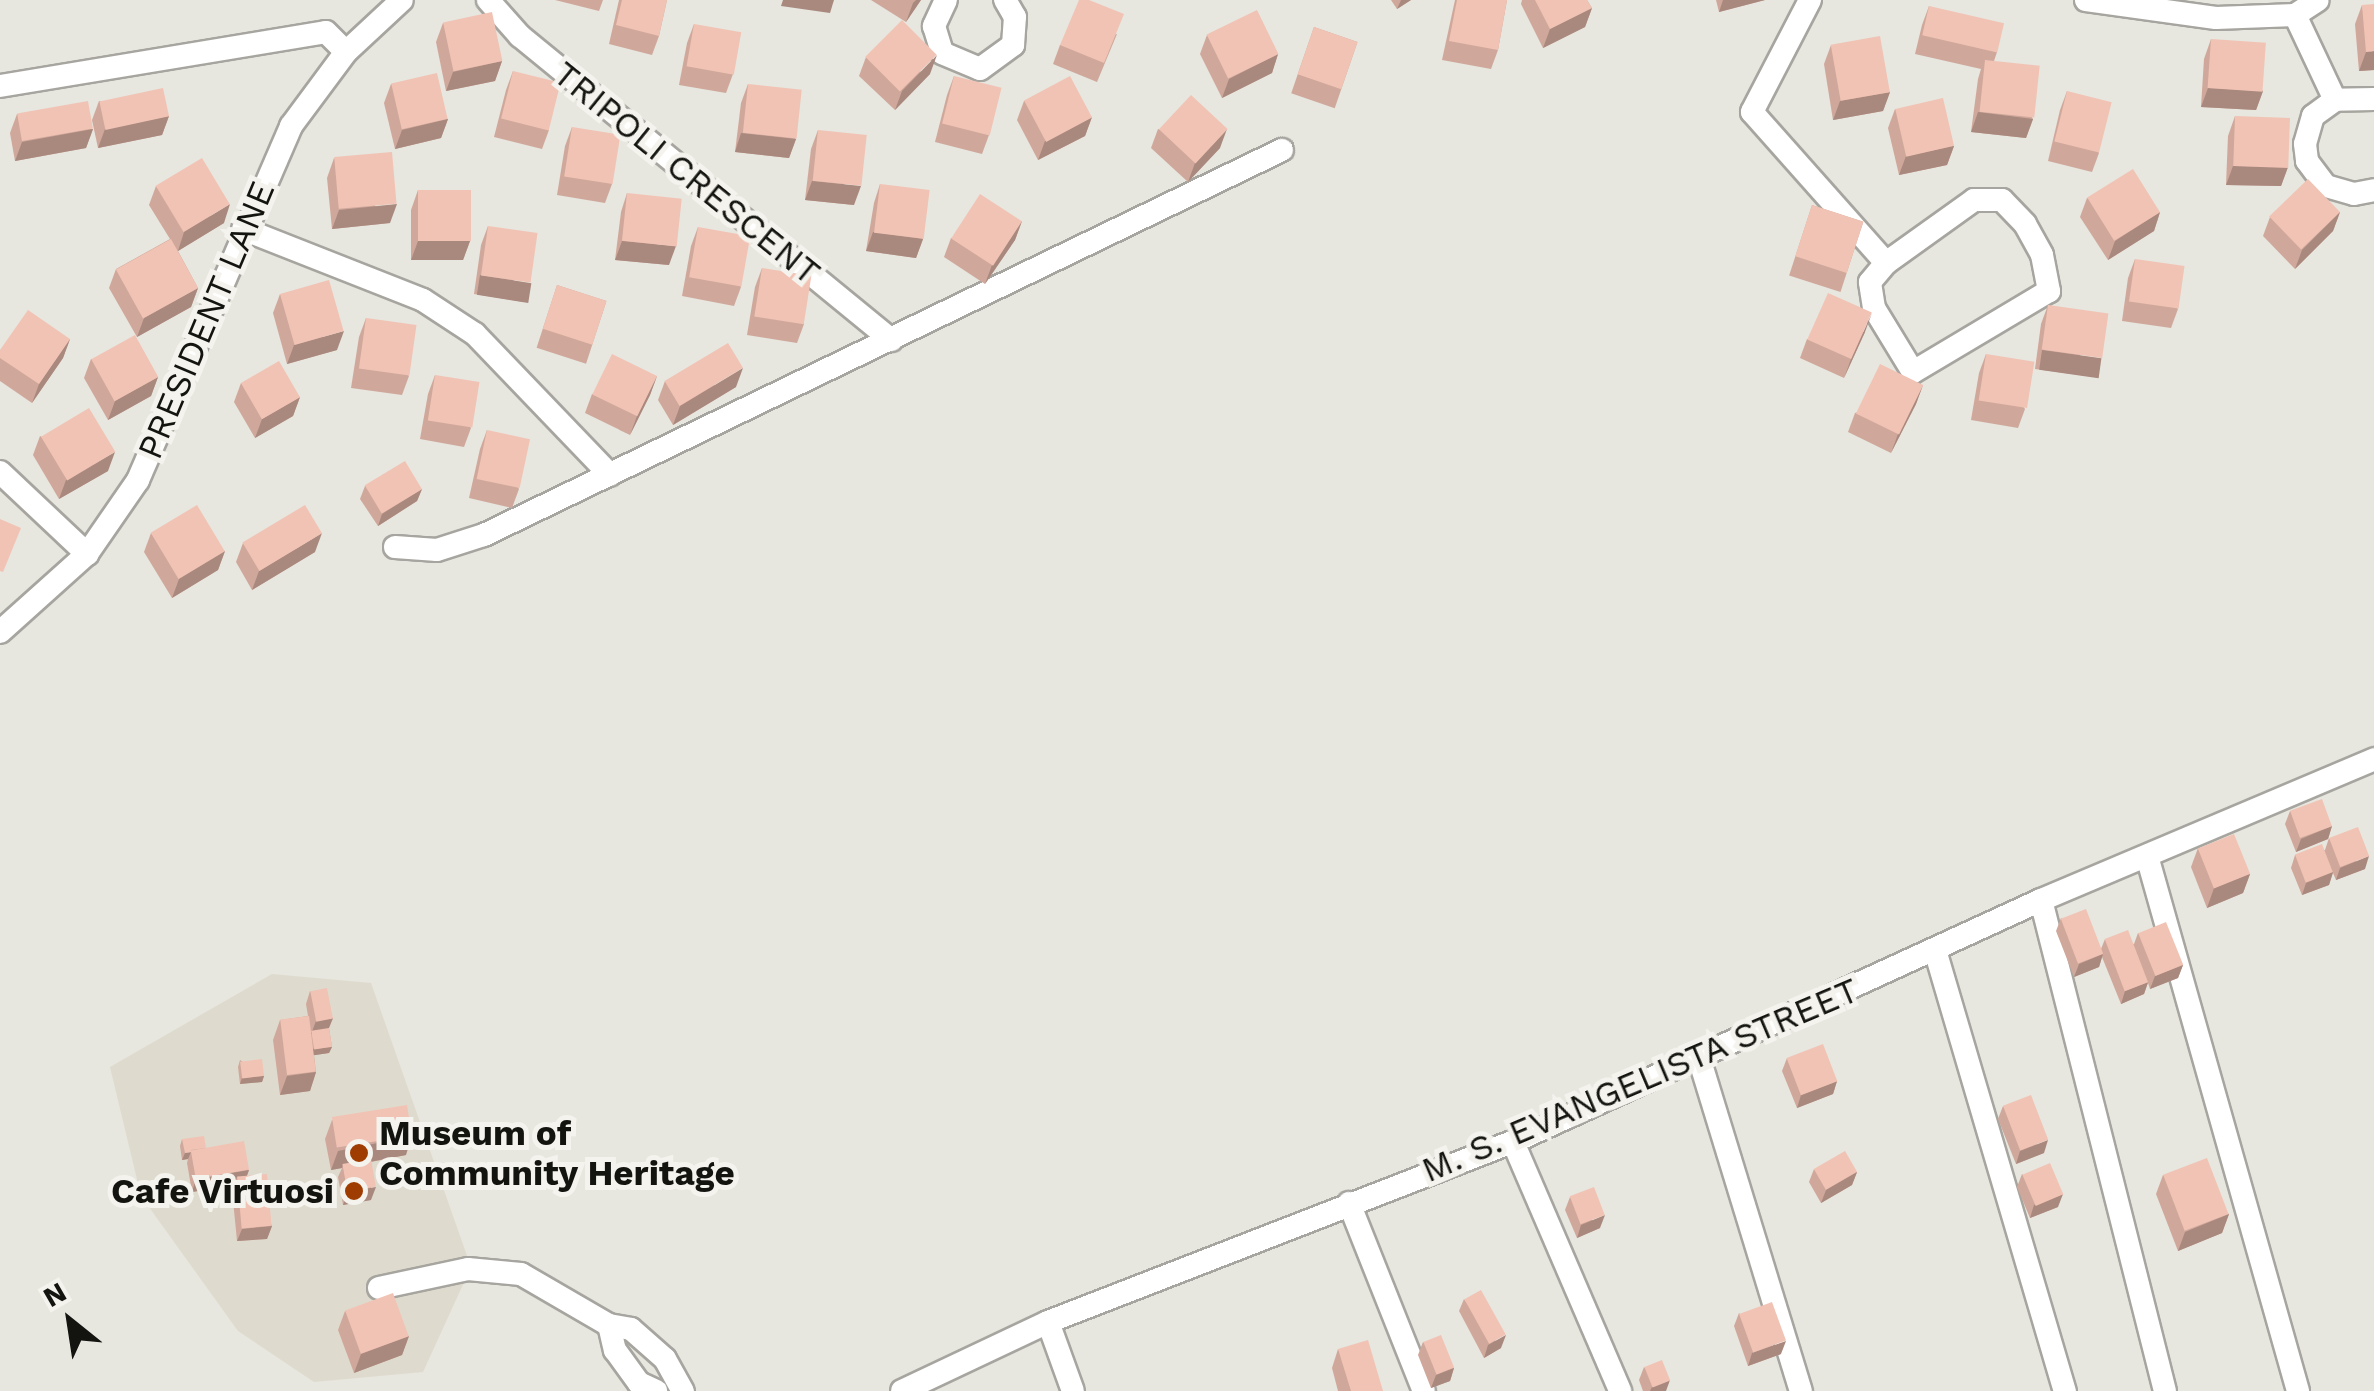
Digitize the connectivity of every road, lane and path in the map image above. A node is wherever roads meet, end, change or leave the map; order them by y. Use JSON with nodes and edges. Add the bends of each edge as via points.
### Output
{"nodes":[{"id":1,"x":402,"y":0,"type":"edge"},
{"id":2,"x":488,"y":0,"type":"edge"},
{"id":3,"x":946,"y":0,"type":"edge"},
{"id":4,"x":1005,"y":0,"type":"edge"},
{"id":5,"x":1810,"y":0,"type":"edge"},
{"id":6,"x":2086,"y":0,"type":"edge"},
{"id":7,"x":2318,"y":0,"type":"edge"},
{"id":8,"x":2296,"y":15,"type":"junction"},
{"id":9,"x":346,"y":52,"type":"junction"},
{"id":10,"x":0,"y":86,"type":"edge"},
{"id":11,"x":2374,"y":99,"type":"edge"},
{"id":12,"x":2335,"y":100,"type":"junction"},
{"id":13,"x":1282,"y":150,"type":"dead end"},
{"id":14,"x":2374,"y":190,"type":"edge"},
{"id":15,"x":243,"y":229,"type":"junction"},
{"id":16,"x":1886,"y":263,"type":"junction"},
{"id":17,"x":891,"y":340,"type":"junction"},
{"id":18,"x":0,"y":472,"type":"edge"},
{"id":19,"x":610,"y":475,"type":"junction"},
{"id":20,"x":395,"y":547,"type":"dead end"},
{"id":21,"x":88,"y":554,"type":"junction"},
{"id":22,"x":0,"y":632,"type":"edge"},
{"id":23,"x":2374,"y":759,"type":"edge"},
{"id":24,"x":2147,"y":856,"type":"junction"},
{"id":25,"x":2042,"y":900,"type":"junction"},
{"id":26,"x":1935,"y":950,"type":"junction"},
{"id":27,"x":1700,"y":1061,"type":"junction"},
{"id":28,"x":1513,"y":1142,"type":"junction"},
{"id":29,"x":1349,"y":1204,"type":"junction"},
{"id":30,"x":378,"y":1288,"type":"dead end"},
{"id":31,"x":1048,"y":1322,"type":"junction"},
{"id":32,"x":609,"y":1325,"type":"junction"},
{"id":33,"x":656,"y":1391,"type":"edge"},
{"id":34,"x":683,"y":1391,"type":"edge"},
{"id":35,"x":902,"y":1391,"type":"edge"},
{"id":36,"x":1072,"y":1391,"type":"edge"},
{"id":37,"x":1424,"y":1391,"type":"edge"},
{"id":38,"x":1620,"y":1391,"type":"edge"},
{"id":39,"x":1800,"y":1391,"type":"edge"},
{"id":40,"x":2066,"y":1391,"type":"edge"},
{"id":41,"x":2164,"y":1391,"type":"edge"},
{"id":42,"x":2298,"y":1391,"type":"edge"}],
"edges":[{"from":1,"to":9,"type":"street","name":"PRESIDENT LANE"},
{"from":2,"to":17,"type":"street","name":"TRIPOLI CRESCENT","via":[[520,36]]},
{"from":3,"to":4,"type":"street","via":[[934,26],[942,53],[952,63],[980,69],[1013,45],[1015,17]]},
{"from":5,"to":16,"type":"street","via":[[1752,112]]},
{"from":6,"to":8,"type":"street","via":[[2216,18]]},
{"from":7,"to":8,"type":"street"},
{"from":8,"to":12,"type":"street"},
{"from":9,"to":10,"type":"street","via":[[326,32]]},
{"from":9,"to":15,"type":"street","name":"PRESIDENT LANE","via":[[292,126]]},
{"from":11,"to":12,"type":"street"},
{"from":12,"to":14,"type":"street","via":[[2313,116],[2304,144],[2308,161],[2337,191]]},
{"from":13,"to":17,"type":"street"},
{"from":15,"to":19,"type":"street","via":[[423,300],[476,334]]},
{"from":15,"to":21,"type":"street","name":"PRESIDENT LANE","via":[[138,480]]},
{"from":16,"to":16,"type":"street","via":[[1870,282],[1874,308],[1914,372],[2048,290],[2042,255],[2002,200],[1974,200]]},
{"from":17,"to":19,"type":"street"},
{"from":18,"to":21,"type":"street"},
{"from":19,"to":20,"type":"street","via":[[484,535],[437,550]]},
{"from":21,"to":22,"type":"street","name":"PRESIDENT LANE"},
{"from":23,"to":24,"type":"street","name":"M. S. EVANGELISTA STREET"},
{"from":24,"to":25,"type":"street","name":"M. S. EVANGELISTA STREET"},
{"from":24,"to":42,"type":"street"},
{"from":25,"to":26,"type":"street","name":"M. S. EVANGELISTA STREET"},
{"from":25,"to":41,"type":"street"},
{"from":26,"to":27,"type":"street","name":"M. S. EVANGELISTA STREET"},
{"from":26,"to":40,"type":"street"},
{"from":27,"to":28,"type":"street","name":"M. S. EVANGELISTA STREET"},
{"from":27,"to":39,"type":"street"},
{"from":28,"to":29,"type":"street","name":"M. S. EVANGELISTA STREET"},
{"from":28,"to":38,"type":"street"},
{"from":29,"to":31,"type":"street","name":"M. S. EVANGELISTA STREET"},
{"from":29,"to":37,"type":"street"},
{"from":30,"to":32,"type":"street","via":[[468,1270],[521,1274]]},
{"from":31,"to":35,"type":"street","name":"M. S. EVANGELISTA STREET"},
{"from":31,"to":36,"type":"street"},
{"from":32,"to":33,"type":"street","via":[[615,1350],[640,1383]]},
{"from":32,"to":34,"type":"street","via":[[631,1329],[646,1341]]}]}
